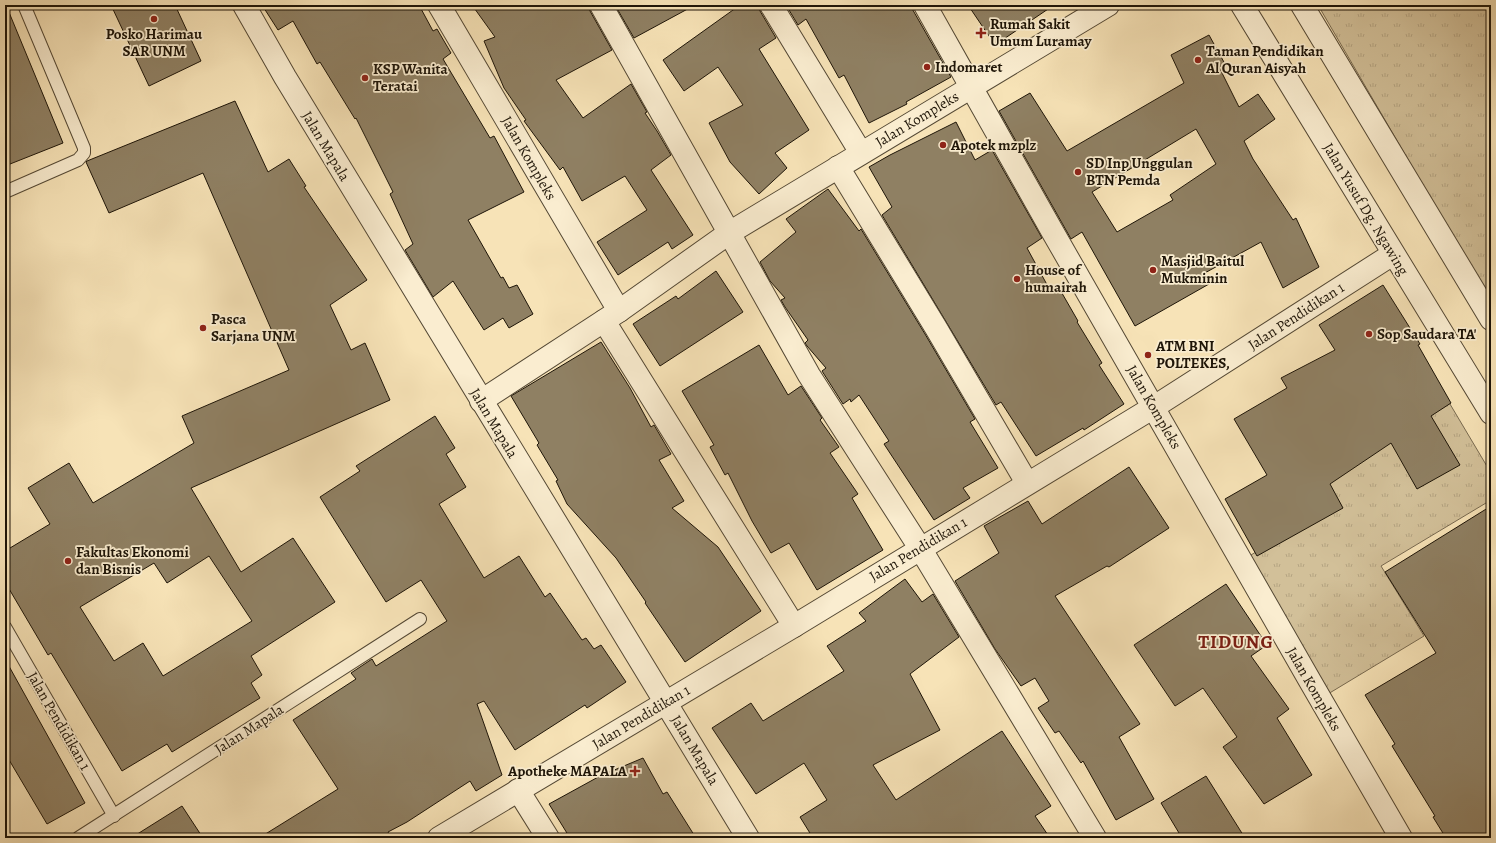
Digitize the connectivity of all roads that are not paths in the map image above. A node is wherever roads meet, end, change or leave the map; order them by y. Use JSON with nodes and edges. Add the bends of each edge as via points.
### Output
{"nodes":[{"id":1,"x":24,"y":5,"type":"edge"},
{"id":2,"x":244,"y":5,"type":"edge"},
{"id":3,"x":439,"y":5,"type":"edge"},
{"id":4,"x":601,"y":5,"type":"edge"},
{"id":5,"x":771,"y":5,"type":"edge"},
{"id":6,"x":924,"y":5,"type":"edge"},
{"id":7,"x":1108,"y":5,"type":"edge"},
{"id":8,"x":1242,"y":5,"type":"edge"},
{"id":9,"x":1302,"y":5,"type":"edge"},
{"id":10,"x":970,"y":87,"type":"junction"},
{"id":11,"x":861,"y":153,"type":"junction"},
{"id":12,"x":838,"y":168,"type":"junction"},
{"id":13,"x":5,"y":192,"type":"edge"},
{"id":14,"x":729,"y":233,"type":"junction"},
{"id":15,"x":1393,"y":254,"type":"junction"},
{"id":16,"x":612,"y":316,"type":"junction"},
{"id":17,"x":1491,"y":319,"type":"edge"},
{"id":18,"x":481,"y":401,"type":"junction"},
{"id":19,"x":1489,"y":404,"type":"edge"},
{"id":20,"x":1154,"y":407,"type":"junction"},
{"id":21,"x":1027,"y":483,"type":"junction"},
{"id":22,"x":920,"y":548,"type":"junction"},
{"id":23,"x":420,"y":619,"type":"dead end"},
{"id":24,"x":794,"y":626,"type":"junction"},
{"id":25,"x":5,"y":627,"type":"edge"},
{"id":26,"x":665,"y":702,"type":"junction"},
{"id":27,"x":518,"y":790,"type":"junction"},
{"id":28,"x":114,"y":816,"type":"junction"},
{"id":29,"x":78,"y":838,"type":"edge"},
{"id":30,"x":439,"y":838,"type":"edge"},
{"id":31,"x":548,"y":838,"type":"edge"},
{"id":32,"x":748,"y":838,"type":"edge"},
{"id":33,"x":1095,"y":838,"type":"edge"},
{"id":34,"x":1401,"y":838,"type":"edge"}],
"edges":[{"from":1,"to":13,"type":"lane","via":[[84,153],[78,160]]},
{"from":2,"to":18,"type":"street","name":"Jalan Mapala"},
{"from":3,"to":16,"type":"street","name":"Jalan Kompleks"},
{"from":4,"to":14,"type":"street"},
{"from":5,"to":11,"type":"street"},
{"from":6,"to":10,"type":"street"},
{"from":7,"to":10,"type":"street"},
{"from":8,"to":15,"type":"street","name":"Jalan Yusuf Dg. Ngawing"},
{"from":9,"to":17,"type":"street"},
{"from":10,"to":11,"type":"street","name":"Jalan Kompleks"},
{"from":10,"to":20,"type":"street","name":"Jalan Kompleks"},
{"from":11,"to":12,"type":"street","name":"Jalan Kompleks"},
{"from":12,"to":14,"type":"street","name":"Jalan Kompleks"},
{"from":12,"to":21,"type":"street"},
{"from":14,"to":16,"type":"street","name":"Jalan Kompleks"},
{"from":14,"to":22,"type":"street","via":[[809,375]]},
{"from":15,"to":19,"type":"street","name":"Jalan Yusuf Dg. Ngawing"},
{"from":15,"to":20,"type":"street","name":"Jalan Pendidikan 1"},
{"from":16,"to":18,"type":"street","name":"Jalan Kompleks"},
{"from":16,"to":24,"type":"street","name":"Jalan Kompleks"},
{"from":18,"to":26,"type":"street","name":"Jalan Mapala"},
{"from":20,"to":21,"type":"street","name":"Jalan Pendidikan 1"},
{"from":20,"to":34,"type":"street","name":"Jalan Kompleks"},
{"from":21,"to":22,"type":"street","name":"Jalan Pendidikan 1"},
{"from":22,"to":24,"type":"street","name":"Jalan Pendidikan 1"},
{"from":22,"to":33,"type":"street"},
{"from":23,"to":28,"type":"lane","name":"Jalan Mapala"},
{"from":24,"to":26,"type":"street","name":"Jalan Pendidikan 1"},
{"from":25,"to":28,"type":"lane","name":"Jalan Pendidikan 1"},
{"from":26,"to":27,"type":"street","name":"Jalan Pendidikan 1"},
{"from":26,"to":32,"type":"street","name":"Jalan Mapala"},
{"from":27,"to":30,"type":"street","name":"Jalan Pendidikan 1"},
{"from":27,"to":31,"type":"street"},
{"from":28,"to":29,"type":"lane","name":"Jalan Mapala"}]}
